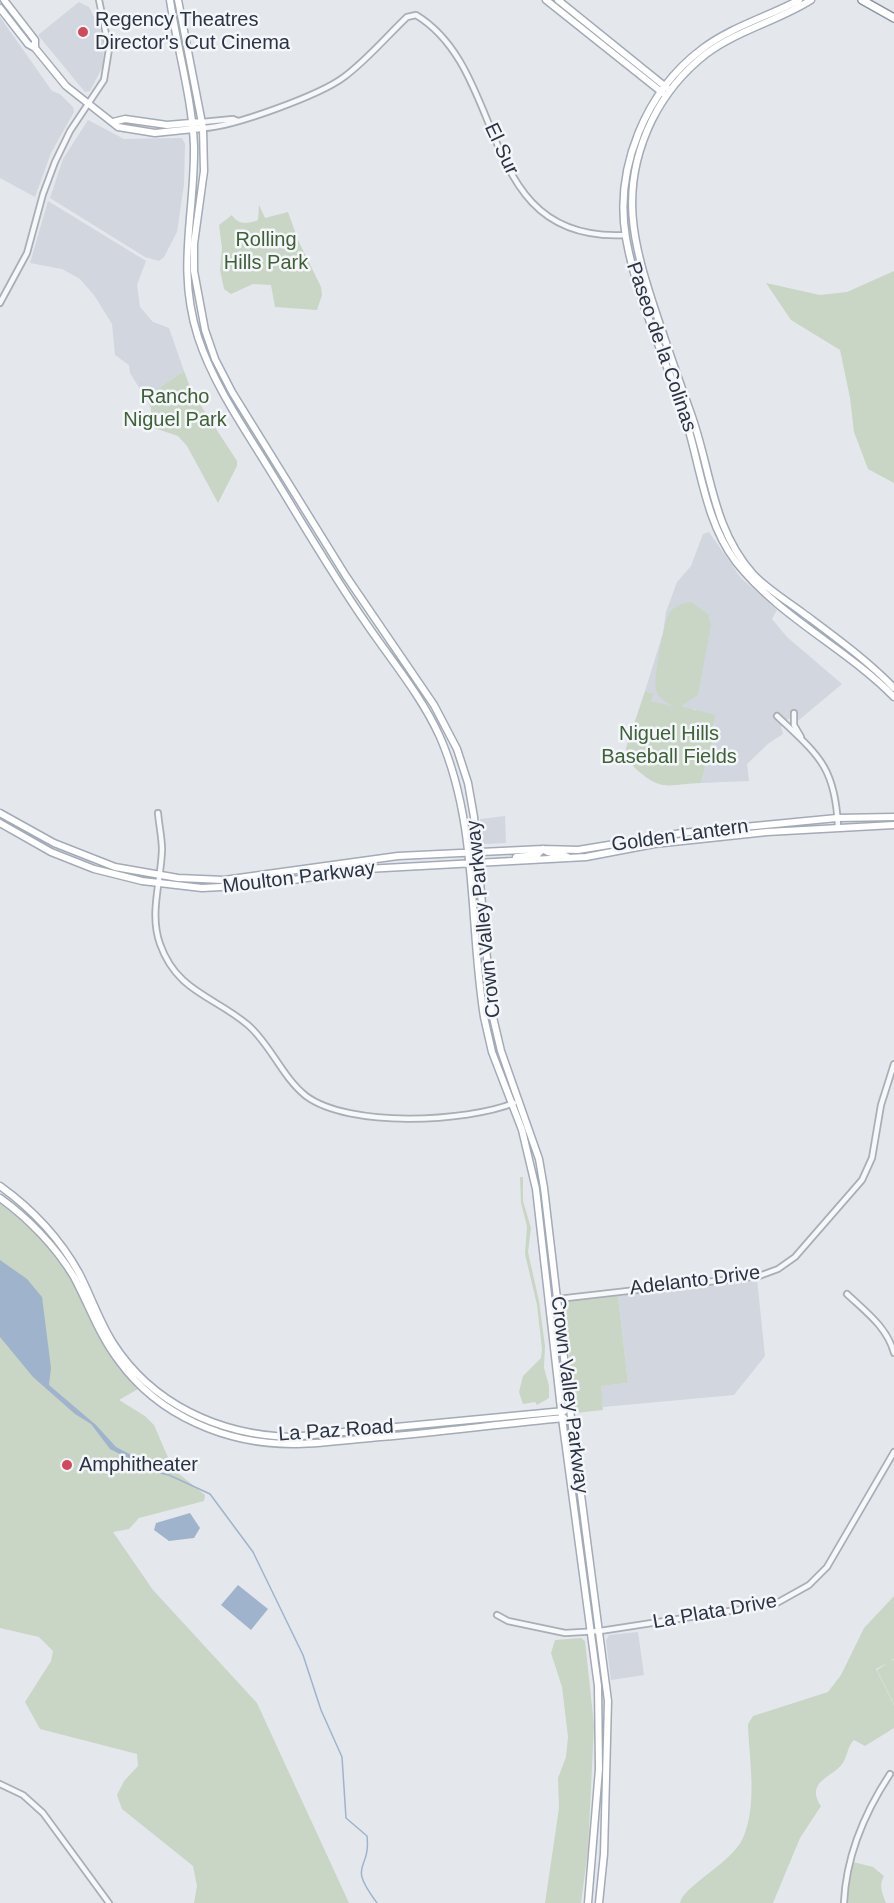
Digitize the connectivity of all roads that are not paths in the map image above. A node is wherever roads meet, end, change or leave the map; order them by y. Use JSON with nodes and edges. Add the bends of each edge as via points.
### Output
{"nodes":[{"id":1,"x":4,"y":0,"type":"edge"},
{"id":2,"x":99,"y":0,"type":"edge"},
{"id":3,"x":170,"y":0,"type":"edge"},
{"id":4,"x":178,"y":0,"type":"edge"},
{"id":5,"x":546,"y":0,"type":"edge"},
{"id":6,"x":558,"y":0,"type":"edge"},
{"id":7,"x":799,"y":0,"type":"edge"},
{"id":8,"x":811,"y":0,"type":"edge"},
{"id":9,"x":862,"y":0,"type":"edge"},
{"id":10,"x":0,"y":8,"type":"edge"},
{"id":11,"x":894,"y":18,"type":"edge"},
{"id":12,"x":754,"y":21,"type":"junction"},
{"id":13,"x":733,"y":37,"type":"junction"},
{"id":14,"x":35,"y":48,"type":"junction"},
{"id":15,"x":666,"y":91,"type":"junction"},
{"id":16,"x":87,"y":105,"type":"junction"},
{"id":17,"x":203,"y":125,"type":"junction"},
{"id":18,"x":192,"y":127,"type":"junction"},
{"id":19,"x":631,"y":220,"type":"junction"},
{"id":20,"x":625,"y":235,"type":"junction"},
{"id":21,"x":634,"y":242,"type":"junction"},
{"id":22,"x":194,"y":271,"type":"junction"},
{"id":23,"x":186,"y":272,"type":"junction"},
{"id":24,"x":0,"y":303,"type":"edge"},
{"id":25,"x":256,"y":448,"type":"junction"},
{"id":26,"x":290,"y":486,"type":"junction"},
{"id":27,"x":293,"y":507,"type":"junction"},
{"id":28,"x":894,"y":688,"type":"edge"},
{"id":29,"x":894,"y":697,"type":"edge"},
{"id":30,"x":794,"y":713,"type":"dead end"},
{"id":31,"x":777,"y":716,"type":"dead end"},
{"id":32,"x":802,"y":739,"type":"junction"},
{"id":33,"x":0,"y":813,"type":"edge"},
{"id":34,"x":158,"y":813,"type":"dead end"},
{"id":35,"x":894,"y":817,"type":"edge"},
{"id":36,"x":837,"y":818,"type":"junction"},
{"id":37,"x":0,"y":823,"type":"edge"},
{"id":38,"x":894,"y":825,"type":"edge"},
{"id":39,"x":838,"y":826,"type":"junction"},
{"id":40,"x":682,"y":833,"type":"junction"},
{"id":41,"x":627,"y":841,"type":"junction"},
{"id":42,"x":650,"y":845,"type":"junction"},
{"id":43,"x":543,"y":849,"type":"junction"},
{"id":44,"x":477,"y":852,"type":"junction"},
{"id":45,"x":466,"y":853,"type":"junction"},
{"id":46,"x":570,"y":858,"type":"junction"},
{"id":47,"x":515,"y":861,"type":"junction"},
{"id":48,"x":468,"y":864,"type":"junction"},
{"id":49,"x":478,"y":864,"type":"junction"},
{"id":50,"x":160,"y":874,"type":"junction"},
{"id":51,"x":159,"y":883,"type":"junction"},
{"id":52,"x":894,"y":1064,"type":"edge"},
{"id":53,"x":519,"y":1101,"type":"junction"},
{"id":54,"x":512,"y":1104,"type":"junction"},
{"id":55,"x":0,"y":1186,"type":"edge"},
{"id":56,"x":0,"y":1198,"type":"edge"},
{"id":57,"x":847,"y":1294,"type":"dead end"},
{"id":58,"x":557,"y":1299,"type":"junction"},
{"id":59,"x":549,"y":1300,"type":"junction"},
{"id":60,"x":894,"y":1353,"type":"edge"},
{"id":61,"x":561,"y":1411,"type":"junction"},
{"id":62,"x":570,"y":1414,"type":"junction"},
{"id":63,"x":197,"y":1416,"type":"junction"},
{"id":64,"x":562,"y":1418,"type":"junction"},
{"id":65,"x":190,"y":1421,"type":"junction"},
{"id":66,"x":894,"y":1452,"type":"edge"},
{"id":67,"x":497,"y":1615,"type":"dead end"},
{"id":68,"x":600,"y":1631,"type":"junction"},
{"id":69,"x":590,"y":1632,"type":"junction"},
{"id":70,"x":890,"y":1774,"type":"dead end"},
{"id":71,"x":0,"y":1784,"type":"edge"},
{"id":72,"x":109,"y":1903,"type":"edge"},
{"id":73,"x":588,"y":1903,"type":"edge"},
{"id":74,"x":599,"y":1903,"type":"edge"},
{"id":75,"x":844,"y":1903,"type":"edge"}],
"edges":[{"from":1,"to":14,"type":"main road","via":[[35,40]]},
{"from":2,"to":16,"type":"street","via":[[109,60],[104,80]]},
{"from":3,"to":18,"type":"main road","name":"Crown Valley Parkway"},
{"from":4,"to":17,"type":"main road","name":"Crown Valley Parkway"},
{"from":5,"to":15,"type":"main road"},
{"from":6,"to":15,"type":"main road"},
{"from":7,"to":12,"type":"main road","name":"Paseo de la Colinas"},
{"from":8,"to":13,"type":"main road","name":"Paseo de la Colinas"},
{"from":9,"to":11,"type":"highway"},
{"from":10,"to":14,"type":"main road"},
{"from":12,"to":13,"type":"main road"},
{"from":12,"to":15,"type":"main road","name":"Paseo de la Colinas","via":[[702,50]]},
{"from":13,"to":15,"type":"main road","name":"Paseo de la Colinas","via":[[694,64]]},
{"from":14,"to":16,"type":"main road"},
{"from":15,"to":19,"type":"main road","name":"Paseo de la Colinas","via":[[637,158]]},
{"from":15,"to":20,"type":"main road","name":"Paseo de la Colinas","via":[[640,130],[629,164]]},
{"from":16,"to":18,"type":"main road","via":[[113,122],[125,119]]},
{"from":16,"to":24,"type":"street","via":[[55,162],[42,194],[27,253]]},
{"from":17,"to":18,"type":"main road"},
{"from":17,"to":20,"type":"street","name":"El Sur","via":[[233,124],[344,77],[413,14],[438,34],[456,56],[521,191],[537,207],[568,226],[593,234]]},
{"from":17,"to":22,"type":"main road","name":"Crown Valley Parkway","via":[[204,171]]},
{"from":18,"to":23,"type":"main road","name":"Crown Valley Parkway"},
{"from":19,"to":20,"type":"main road"},
{"from":19,"to":21,"type":"main road","name":"Paseo de la Colinas"},
{"from":20,"to":21,"type":"main road"},
{"from":20,"to":29,"type":"main road","name":"Paseo de la Colinas","via":[[651,323],[691,433],[711,515],[728,550],[760,589],[865,669]]},
{"from":21,"to":28,"type":"main road","name":"Paseo de la Colinas","via":[[698,435],[714,503],[732,544],[761,582],[850,649]]},
{"from":22,"to":23,"type":"main road"},
{"from":22,"to":26,"type":"main road","name":"Crown Valley Parkway","via":[[215,359]]},
{"from":23,"to":25,"type":"main road","name":"Crown Valley Parkway","via":[[194,321],[208,364]]},
{"from":25,"to":26,"type":"main road","via":[[261,449],[282,483]]},
{"from":25,"to":27,"type":"main road","name":"Crown Valley Parkway"},
{"from":26,"to":27,"type":"main road"},
{"from":26,"to":44,"type":"main road","name":"Crown Valley Parkway","via":[[451,734],[468,783]]},
{"from":27,"to":45,"type":"main road","name":"Crown Valley Parkway","via":[[438,734],[459,791]]},
{"from":30,"to":32,"type":"street","via":[[794,725]]},
{"from":31,"to":32,"type":"street"},
{"from":32,"to":36,"type":"street","via":[[828,772]]},
{"from":33,"to":50,"type":"main road","name":"Moulton Parkway","via":[[95,861]]},
{"from":34,"to":50,"type":"street"},
{"from":35,"to":36,"type":"main road","name":"Golden Lantern"},
{"from":36,"to":39,"type":"street"},
{"from":36,"to":40,"type":"main road","name":"Golden Lantern"},
{"from":37,"to":51,"type":"main road","name":"Moulton Parkway","via":[[79,864]]},
{"from":38,"to":39,"type":"main road","name":"Golden Lantern"},
{"from":39,"to":42,"type":"main road","name":"Golden Lantern"},
{"from":40,"to":41,"type":"main road","name":"Golden Lantern"},
{"from":40,"to":42,"type":"main road","via":[[655,839]]},
{"from":41,"to":42,"type":"main road"},
{"from":41,"to":43,"type":"main road","name":"Golden Lantern","via":[[578,850]]},
{"from":42,"to":46,"type":"main road","name":"Golden Lantern"},
{"from":43,"to":44,"type":"main road","name":"Golden Lantern"},
{"from":43,"to":46,"type":"main road"},
{"from":43,"to":47,"type":"main road","via":[[537,855],[516,857]]},
{"from":44,"to":45,"type":"main road","name":"Golden Lantern"},
{"from":44,"to":49,"type":"main road","name":"Crown Valley Parkway"},
{"from":45,"to":48,"type":"main road","name":"Crown Valley Parkway"},
{"from":45,"to":50,"type":"main road","name":"Moulton Parkway","via":[[374,858],[224,880]]},
{"from":46,"to":47,"type":"main road","name":"Golden Lantern"},
{"from":47,"to":49,"type":"main road","name":"Golden Lantern"},
{"from":48,"to":49,"type":"main road","name":"Golden Lantern"},
{"from":48,"to":51,"type":"main road","name":"Moulton Parkway","via":[[366,869],[240,888]]},
{"from":48,"to":54,"type":"main road","name":"Crown Valley Parkway","via":[[484,1017],[492,1052]]},
{"from":49,"to":53,"type":"main road","name":"Crown Valley Parkway","via":[[490,999],[501,1051]]},
{"from":50,"to":51,"type":"street"},
{"from":51,"to":54,"type":"street","via":[[156,931],[174,972],[195,992],[248,1025],[298,1089],[317,1103],[346,1113],[436,1118]]},
{"from":52,"to":58,"type":"street","name":"Adelanto Drive","via":[[886,1085],[872,1158],[862,1180],[787,1264],[759,1276]]},
{"from":53,"to":54,"type":"street"},
{"from":53,"to":58,"type":"main road","name":"Crown Valley Parkway","via":[[539,1159]]},
{"from":54,"to":59,"type":"main road","name":"Crown Valley Parkway","via":[[533,1174]]},
{"from":55,"to":63,"type":"main road","name":"La Paz Road","via":[[35,1215],[66,1252],[106,1331],[129,1364],[155,1390]]},
{"from":56,"to":65,"type":"main road","name":"La Paz Road","via":[[41,1235],[66,1266],[104,1339],[125,1369],[156,1399]]},
{"from":57,"to":60,"type":"street","via":[[876,1321],[891,1340]]},
{"from":58,"to":59,"type":"street","name":"Adelanto Drive"},
{"from":58,"to":62,"type":"main road","name":"Crown Valley Parkway"},
{"from":59,"to":61,"type":"main road","name":"Crown Valley Parkway"},
{"from":61,"to":62,"type":"main road","name":"La Paz Road"},
{"from":61,"to":63,"type":"main road","name":"La Paz Road","via":[[291,1437],[239,1431]]},
{"from":61,"to":64,"type":"main road","name":"Crown Valley Parkway"},
{"from":62,"to":64,"type":"main road","name":"La Paz Road"},
{"from":62,"to":68,"type":"main road","name":"Crown Valley Parkway"},
{"from":63,"to":65,"type":"main road"},
{"from":64,"to":65,"type":"main road","name":"La Paz Road","via":[[294,1444],[249,1440]]},
{"from":64,"to":69,"type":"main road","name":"Crown Valley Parkway"},
{"from":66,"to":68,"type":"street","name":"La Plata Drive","via":[[827,1566],[793,1596],[747,1610]]},
{"from":67,"to":69,"type":"street","name":"La Plata Drive","via":[[565,1633]]},
{"from":68,"to":69,"type":"street","name":"La Plata Drive"},
{"from":68,"to":74,"type":"main road","name":"Crown Valley Parkway","via":[[609,1722]]},
{"from":69,"to":73,"type":"main road","name":"Crown Valley Parkway","via":[[600,1724]]},
{"from":70,"to":75,"type":"street","via":[[858,1834]]},
{"from":71,"to":72,"type":"street","via":[[38,1808]]}]}
